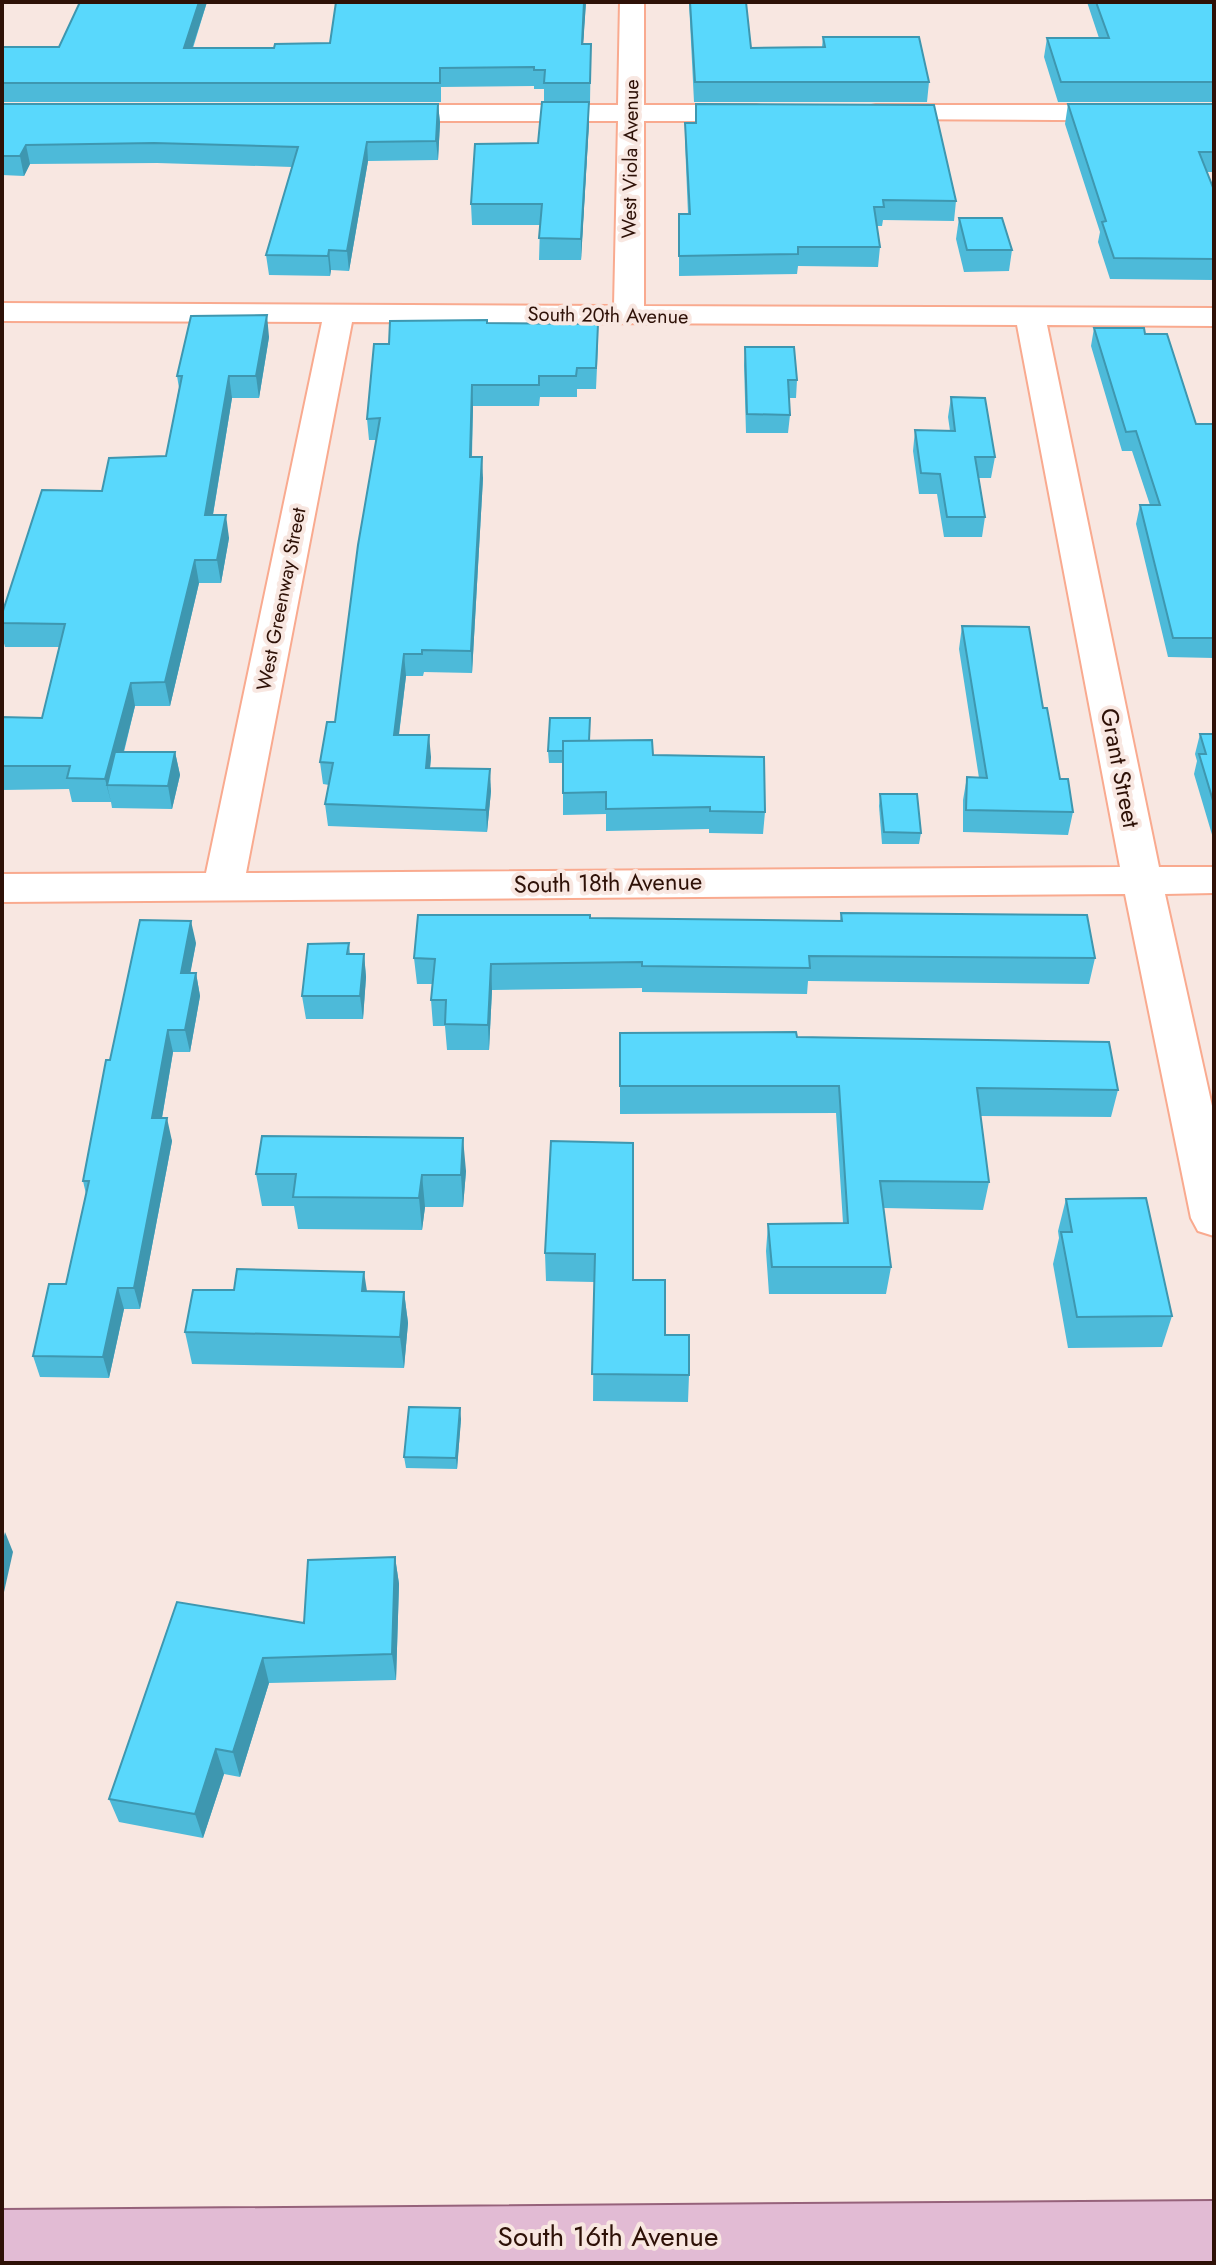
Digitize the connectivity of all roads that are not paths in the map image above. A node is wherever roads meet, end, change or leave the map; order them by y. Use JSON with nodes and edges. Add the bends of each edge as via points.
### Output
{"nodes":[{"id":1,"x":632,"y":2,"type":"edge"},
{"id":2,"x":348,"y":112,"type":"edge"},
{"id":3,"x":630,"y":113,"type":"junction"},
{"id":4,"x":788,"y":113,"type":"edge"},
{"id":5,"x":851,"y":113,"type":"edge"},
{"id":6,"x":1214,"y":113,"type":"edge"},
{"id":7,"x":2,"y":312,"type":"edge"},
{"id":8,"x":339,"y":312,"type":"junction"},
{"id":9,"x":629,"y":316,"type":"junction"},
{"id":10,"x":1214,"y":317,"type":"edge"},
{"id":11,"x":1031,"y":318,"type":"junction"},
{"id":12,"x":1142,"y":879,"type":"junction"},
{"id":13,"x":1214,"y":880,"type":"edge"},
{"id":14,"x":223,"y":887,"type":"junction"},
{"id":15,"x":2,"y":888,"type":"edge"},
{"id":16,"x":1214,"y":1218,"type":"edge"},
{"id":17,"x":1214,"y":2233,"type":"edge"},
{"id":18,"x":2,"y":2242,"type":"edge"},
{"id":19,"x":597,"y":2249,"type":"edge"}],
"edges":[{"from":1,"to":3,"type":"street","name":"West Viola Avenue"},
{"from":2,"to":3,"type":"street"},
{"from":3,"to":4,"type":"street"},
{"from":3,"to":9,"type":"street","name":"West Viola Avenue"},
{"from":5,"to":6,"type":"street"},
{"from":7,"to":8,"type":"street","name":"South 20th Avenue"},
{"from":8,"to":9,"type":"street","name":"South 20th Avenue"},
{"from":8,"to":14,"type":"street","name":"West Greenway Street"},
{"from":9,"to":11,"type":"street","name":"South 20th Avenue"},
{"from":10,"to":11,"type":"street","name":"South 20th Avenue"},
{"from":11,"to":12,"type":"street","name":"Grant Street"},
{"from":12,"to":13,"type":"street","name":"South 18th Avenue"},
{"from":12,"to":14,"type":"street","name":"South 18th Avenue"},
{"from":12,"to":16,"type":"street","name":"Grant Street"},
{"from":14,"to":15,"type":"street","name":"South 18th Avenue"},
{"from":17,"to":19,"type":"main road","name":"South 16th Avenue"},
{"from":18,"to":19,"type":"main road","name":"South 16th Avenue"}]}
